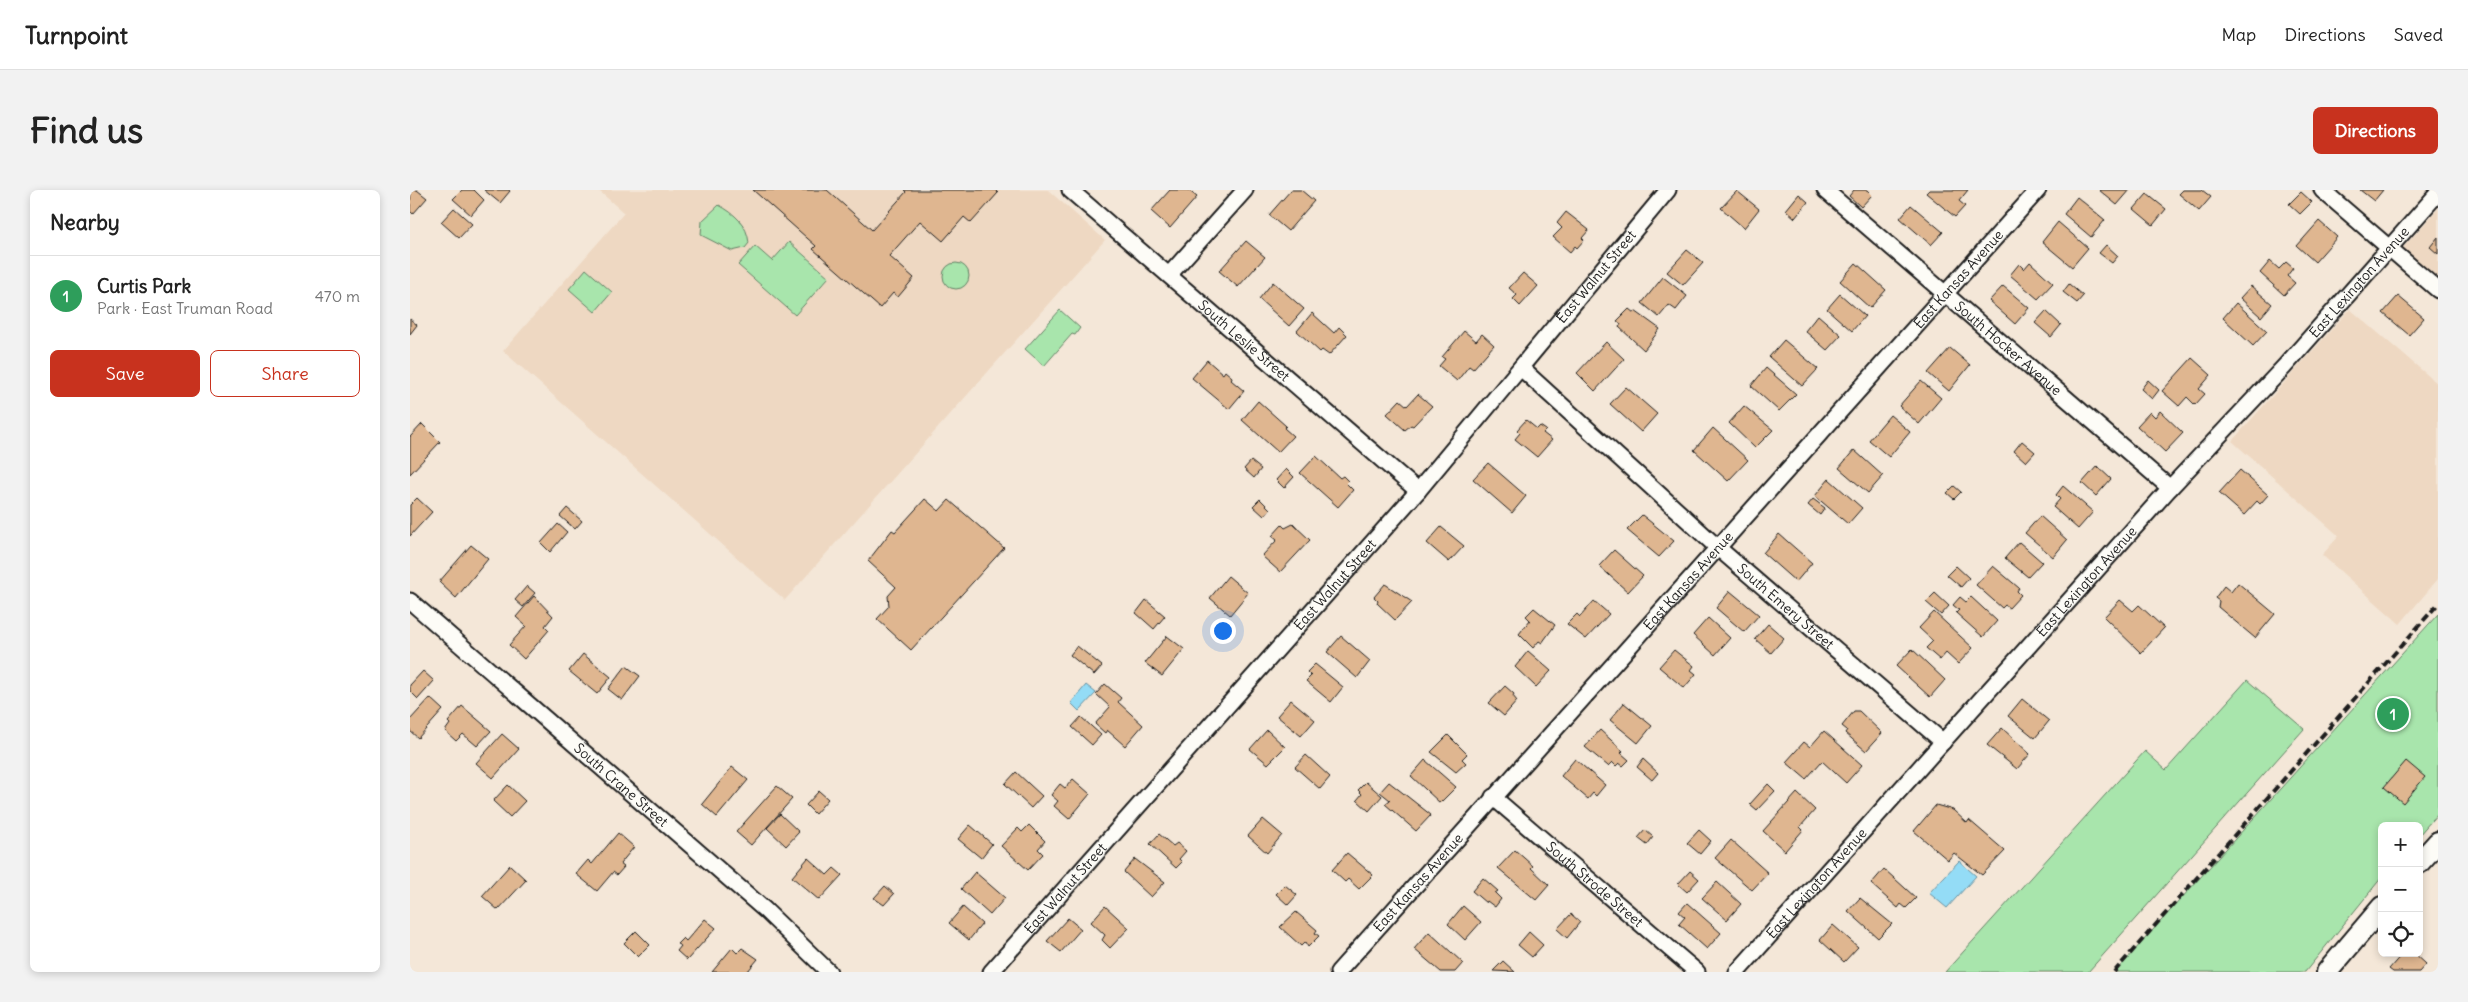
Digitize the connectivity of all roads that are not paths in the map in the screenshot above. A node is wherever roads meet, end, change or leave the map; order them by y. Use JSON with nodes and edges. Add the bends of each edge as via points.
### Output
{"nodes":[{"id":1,"x":1070,"y":190,"type":"edge"},
{"id":2,"x":1245,"y":190,"type":"edge"},
{"id":3,"x":1668,"y":190,"type":"edge"},
{"id":4,"x":1825,"y":190,"type":"edge"},
{"id":5,"x":2038,"y":190,"type":"edge"},
{"id":6,"x":2322,"y":190,"type":"edge"},
{"id":7,"x":2438,"y":192,"type":"edge"},
{"id":8,"x":2389,"y":249,"type":"junction"},
{"id":9,"x":1169,"y":275,"type":"junction"},
{"id":10,"x":2438,"y":290,"type":"edge"},
{"id":11,"x":1946,"y":294,"type":"junction"},
{"id":12,"x":1520,"y":368,"type":"junction"},
{"id":13,"x":2170,"y":488,"type":"junction"},
{"id":14,"x":1418,"y":491,"type":"junction"},
{"id":15,"x":1717,"y":547,"type":"junction"},
{"id":16,"x":410,"y":601,"type":"edge"},
{"id":17,"x":1943,"y":742,"type":"junction"},
{"id":18,"x":1493,"y":796,"type":"junction"},
{"id":19,"x":2438,"y":842,"type":"edge"},
{"id":20,"x":2423,"y":859,"type":"edge"},
{"id":21,"x":2378,"y":912,"type":"edge"},
{"id":22,"x":829,"y":972,"type":"edge"},
{"id":23,"x":990,"y":972,"type":"edge"},
{"id":24,"x":1338,"y":972,"type":"edge"},
{"id":25,"x":1697,"y":972,"type":"edge"},
{"id":26,"x":1738,"y":972,"type":"edge"},
{"id":27,"x":2327,"y":972,"type":"edge"}],
"edges":[{"from":1,"to":9,"type":"street","name":"South Leslie Street"},
{"from":2,"to":9,"type":"street"},
{"from":3,"to":12,"type":"street","name":"East Walnut Street"},
{"from":4,"to":11,"type":"street","name":"South Hocker Avenue"},
{"from":5,"to":11,"type":"street","name":"East Kansas Avenue"},
{"from":6,"to":8,"type":"street"},
{"from":7,"to":8,"type":"street","name":"East Lexington Avenue"},
{"from":8,"to":10,"type":"street"},
{"from":8,"to":13,"type":"street","name":"East Lexington Avenue"},
{"from":9,"to":14,"type":"street","name":"South Leslie Street"},
{"from":11,"to":13,"type":"street","name":"South Hocker Avenue"},
{"from":11,"to":15,"type":"street","name":"East Kansas Avenue"},
{"from":12,"to":14,"type":"street","name":"East Walnut Street"},
{"from":12,"to":15,"type":"street","name":"South Emery Street"},
{"from":13,"to":17,"type":"street","name":"East Lexington Avenue"},
{"from":14,"to":23,"type":"street","name":"East Walnut Street"},
{"from":15,"to":17,"type":"street","name":"South Emery Street"},
{"from":15,"to":18,"type":"street","name":"East Kansas Avenue"},
{"from":16,"to":22,"type":"street","name":"South Crane Street","via":[[765,910]]},
{"from":17,"to":26,"type":"street","name":"East Lexington Avenue"},
{"from":18,"to":24,"type":"street","name":"East Kansas Avenue"},
{"from":18,"to":25,"type":"street","name":"South Strode Street"},
{"from":19,"to":20,"type":"main road"},
{"from":21,"to":27,"type":"main road"}]}
